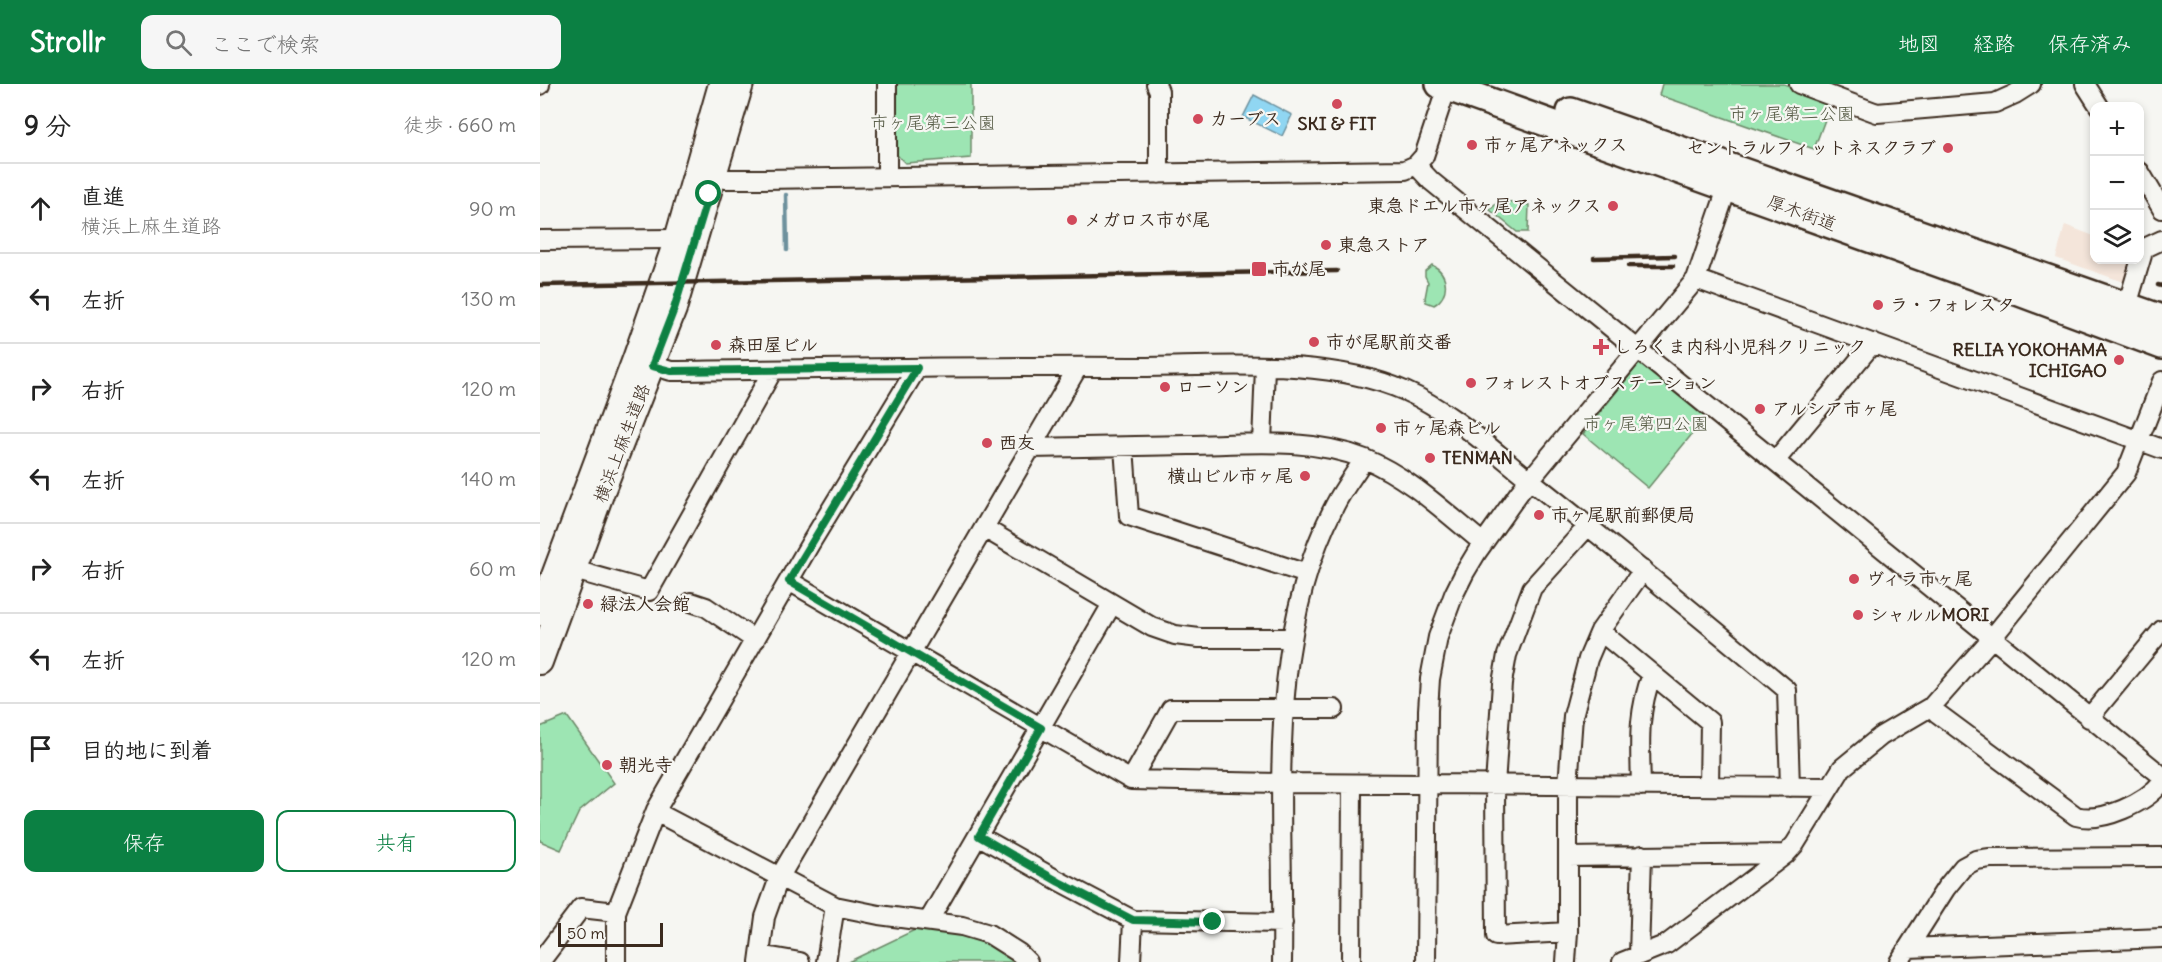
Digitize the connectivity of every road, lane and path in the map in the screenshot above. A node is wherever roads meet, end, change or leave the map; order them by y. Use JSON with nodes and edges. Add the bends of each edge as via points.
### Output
{"nodes":[{"id":1,"x":887,"y":84,"type":"edge"},
{"id":2,"x":1156,"y":84,"type":"edge"},
{"id":3,"x":1493,"y":84,"type":"edge"},
{"id":4,"x":1799,"y":84,"type":"edge"},
{"id":5,"x":2031,"y":84,"type":"edge"},
{"id":6,"x":2085,"y":84,"type":"edge"},
{"id":7,"x":1445,"y":85,"type":"edge"},
{"id":8,"x":721,"y":86,"type":"edge"},
{"id":9,"x":2096,"y":102,"type":"edge"},
{"id":10,"x":1416,"y":165,"type":"junction"},
{"id":11,"x":706,"y":174,"type":"junction"},
{"id":12,"x":1159,"y":174,"type":"junction"},
{"id":13,"x":888,"y":177,"type":"junction"},
{"id":14,"x":2144,"y":180,"type":"edge"},
{"id":15,"x":1728,"y":186,"type":"junction"},
{"id":16,"x":2162,"y":209,"type":"edge"},
{"id":17,"x":677,"y":238,"type":"junction"},
{"id":18,"x":540,"y":240,"type":"edge"},
{"id":19,"x":2162,"y":240,"type":"edge"},
{"id":20,"x":1696,"y":279,"type":"junction"},
{"id":21,"x":2127,"y":306,"type":"junction"},
{"id":22,"x":2162,"y":318,"type":"edge"},
{"id":23,"x":1873,"y":344,"type":"junction"},
{"id":24,"x":2162,"y":345,"type":"edge"},
{"id":25,"x":1638,"y":348,"type":"junction"},
{"id":26,"x":644,"y":362,"type":"junction"},
{"id":27,"x":1078,"y":367,"type":"junction"},
{"id":28,"x":1265,"y":367,"type":"junction"},
{"id":29,"x":917,"y":368,"type":"junction"},
{"id":30,"x":773,"y":370,"type":"junction"},
{"id":31,"x":2162,"y":381,"type":"edge"},
{"id":32,"x":2139,"y":440,"type":"junction"},
{"id":33,"x":1262,"y":443,"type":"junction"},
{"id":34,"x":1124,"y":447,"type":"junction"},
{"id":35,"x":1030,"y":448,"type":"junction"},
{"id":36,"x":2162,"y":449,"type":"edge"},
{"id":37,"x":1364,"y":459,"type":"junction"},
{"id":38,"x":1776,"y":460,"type":"junction"},
{"id":39,"x":1530,"y":480,"type":"junction"},
{"id":40,"x":1587,"y":526,"type":"junction"},
{"id":41,"x":984,"y":528,"type":"junction"},
{"id":42,"x":1483,"y":543,"type":"junction"},
{"id":43,"x":574,"y":570,"type":"junction"},
{"id":44,"x":1643,"y":570,"type":"junction"},
{"id":45,"x":1306,"y":574,"type":"junction"},
{"id":46,"x":789,"y":581,"type":"junction"},
{"id":47,"x":691,"y":602,"type":"dead end"},
{"id":48,"x":1112,"y":604,"type":"junction"},
{"id":49,"x":540,"y":613,"type":"edge"},
{"id":50,"x":2162,"y":630,"type":"edge"},
{"id":51,"x":1600,"y":631,"type":"junction"},
{"id":52,"x":1291,"y":638,"type":"junction"},
{"id":53,"x":1992,"y":638,"type":"junction"},
{"id":54,"x":755,"y":640,"type":"junction"},
{"id":55,"x":911,"y":652,"type":"junction"},
{"id":56,"x":540,"y":662,"type":"edge"},
{"id":57,"x":1652,"y":674,"type":"junction"},
{"id":58,"x":1932,"y":706,"type":"junction"},
{"id":59,"x":1334,"y":709,"type":"dead end"},
{"id":60,"x":1283,"y":710,"type":"junction"},
{"id":61,"x":2089,"y":718,"type":"junction"},
{"id":62,"x":1041,"y":728,"type":"junction"},
{"id":63,"x":2162,"y":776,"type":"edge"},
{"id":64,"x":1131,"y":780,"type":"junction"},
{"id":65,"x":2162,"y":782,"type":"edge"},
{"id":66,"x":1283,"y":783,"type":"junction"},
{"id":67,"x":1352,"y":783,"type":"junction"},
{"id":68,"x":1428,"y":785,"type":"junction"},
{"id":69,"x":1495,"y":785,"type":"junction"},
{"id":70,"x":1568,"y":786,"type":"junction"},
{"id":71,"x":1641,"y":786,"type":"junction"},
{"id":72,"x":1708,"y":786,"type":"junction"},
{"id":73,"x":1790,"y":787,"type":"junction"},
{"id":74,"x":1829,"y":787,"type":"junction"},
{"id":75,"x":656,"y":812,"type":"junction"},
{"id":76,"x":979,"y":836,"type":"junction"},
{"id":77,"x":1786,"y":854,"type":"junction"},
{"id":78,"x":1642,"y":855,"type":"junction"},
{"id":79,"x":1568,"y":857,"type":"junction"},
{"id":80,"x":2162,"y":857,"type":"edge"},
{"id":81,"x":779,"y":878,"type":"junction"},
{"id":82,"x":835,"y":906,"type":"junction"},
{"id":83,"x":615,"y":912,"type":"junction"},
{"id":84,"x":929,"y":920,"type":"junction"},
{"id":85,"x":1133,"y":920,"type":"junction"},
{"id":86,"x":1283,"y":923,"type":"junction"},
{"id":87,"x":1568,"y":932,"type":"junction"},
{"id":88,"x":2162,"y":938,"type":"edge"},
{"id":89,"x":1639,"y":955,"type":"junction"},
{"id":90,"x":1903,"y":955,"type":"edge"},
{"id":91,"x":760,"y":958,"type":"edge"},
{"id":92,"x":540,"y":962,"type":"edge"},
{"id":93,"x":616,"y":962,"type":"edge"},
{"id":94,"x":800,"y":962,"type":"edge"},
{"id":95,"x":826,"y":962,"type":"edge"},
{"id":96,"x":1028,"y":962,"type":"edge"},
{"id":97,"x":1131,"y":962,"type":"edge"},
{"id":98,"x":1282,"y":962,"type":"edge"},
{"id":99,"x":1351,"y":962,"type":"edge"},
{"id":100,"x":1426,"y":962,"type":"edge"},
{"id":101,"x":1566,"y":962,"type":"edge"},
{"id":102,"x":1622,"y":962,"type":"edge"}],
"edges":[{"from":1,"to":13,"type":"street"},
{"from":2,"to":12,"type":"street"},
{"from":3,"to":21,"type":"highway","name":"厚木街道"},
{"from":4,"to":5,"type":"street","via":[[1877,113],[1995,103]]},
{"from":6,"to":9,"type":"street"},
{"from":7,"to":10,"type":"street","via":[[1424,156]]},
{"from":7,"to":15,"type":"highway","name":"厚木街道"},
{"from":8,"to":11,"type":"main road","name":"横浜上麻生道路"},
{"from":10,"to":12,"type":"street","via":[[1396,170]]},
{"from":10,"to":25,"type":"street"},
{"from":11,"to":13,"type":"street","via":[[726,179]]},
{"from":11,"to":17,"type":"main road","name":"横浜上麻生道路"},
{"from":11,"to":26,"type":"main road","name":"横浜上麻生道路","via":[[674,309]]},
{"from":12,"to":13,"type":"street"},
{"from":14,"to":16,"type":"street"},
{"from":15,"to":20,"type":"street"},
{"from":15,"to":24,"type":"highway","name":"厚木街道"},
{"from":17,"to":18,"type":"street"},
{"from":17,"to":26,"type":"main road","name":"横浜上麻生道路"},
{"from":19,"to":21,"type":"street","via":[[2144,252]]},
{"from":20,"to":23,"type":"street"},
{"from":20,"to":25,"type":"street"},
{"from":21,"to":22,"type":"highway","name":"厚木街道"},
{"from":23,"to":32,"type":"street"},
{"from":23,"to":38,"type":"street"},
{"from":25,"to":38,"type":"street"},
{"from":25,"to":39,"type":"street"},
{"from":26,"to":30,"type":"street","via":[[671,371]]},
{"from":26,"to":43,"type":"main road","name":"横浜上麻生道路"},
{"from":26,"to":49,"type":"main road","name":"横浜上麻生道路"},
{"from":27,"to":28,"type":"street"},
{"from":27,"to":29,"type":"street"},
{"from":27,"to":35,"type":"street"},
{"from":28,"to":33,"type":"street"},
{"from":28,"to":39,"type":"street","via":[[1349,372],[1405,391],[1443,413]]},
{"from":29,"to":30,"type":"street"},
{"from":29,"to":46,"type":"street"},
{"from":30,"to":43,"type":"street","via":[[649,591]]},
{"from":31,"to":32,"type":"street"},
{"from":32,"to":36,"type":"street"},
{"from":32,"to":53,"type":"street","via":[[2126,473]]},
{"from":33,"to":34,"type":"street"},
{"from":33,"to":37,"type":"street","via":[[1305,445]]},
{"from":34,"to":35,"type":"street"},
{"from":34,"to":45,"type":"street","via":[[1128,516]]},
{"from":35,"to":41,"type":"street"},
{"from":37,"to":42,"type":"street","via":[[1416,489]]},
{"from":37,"to":45,"type":"street","via":[[1335,505]]},
{"from":38,"to":53,"type":"street"},
{"from":39,"to":40,"type":"street"},
{"from":39,"to":42,"type":"street"},
{"from":40,"to":44,"type":"street"},
{"from":40,"to":69,"type":"street","via":[[1532,588],[1518,623],[1502,683]]},
{"from":41,"to":48,"type":"street"},
{"from":41,"to":55,"type":"street"},
{"from":42,"to":68,"type":"street","via":[[1454,594],[1438,638],[1430,679]]},
{"from":43,"to":56,"type":"main road","name":"横浜上麻生道路"},
{"from":44,"to":51,"type":"street"},
{"from":44,"to":73,"type":"street","via":[[1787,690]]},
{"from":45,"to":52,"type":"street"},
{"from":46,"to":54,"type":"street"},
{"from":46,"to":55,"type":"street"},
{"from":47,"to":54,"type":"street","via":[[706,607]]},
{"from":48,"to":52,"type":"street","via":[[1175,635]]},
{"from":48,"to":62,"type":"street"},
{"from":50,"to":61,"type":"street"},
{"from":51,"to":57,"type":"street"},
{"from":51,"to":70,"type":"street","via":[[1573,716]]},
{"from":52,"to":60,"type":"street"},
{"from":53,"to":58,"type":"street"},
{"from":53,"to":61,"type":"street"},
{"from":54,"to":75,"type":"street"},
{"from":55,"to":62,"type":"street"},
{"from":55,"to":81,"type":"street"},
{"from":57,"to":71,"type":"street","via":[[1640,717]]},
{"from":57,"to":72,"type":"street","via":[[1710,722]]},
{"from":58,"to":65,"type":"street","via":[[2076,816],[2088,819],[2121,810]]},
{"from":58,"to":74,"type":"street","via":[[1881,736],[1842,768]]},
{"from":59,"to":60,"type":"street"},
{"from":60,"to":64,"type":"street","via":[[1171,709]]},
{"from":60,"to":66,"type":"street"},
{"from":61,"to":63,"type":"street"},
{"from":62,"to":64,"type":"street"},
{"from":62,"to":76,"type":"street"},
{"from":64,"to":66,"type":"street"},
{"from":66,"to":67,"type":"street"},
{"from":66,"to":86,"type":"street"},
{"from":67,"to":68,"type":"street"},
{"from":67,"to":99,"type":"street"},
{"from":68,"to":69,"type":"street"},
{"from":68,"to":100,"type":"street"},
{"from":69,"to":70,"type":"street"},
{"from":69,"to":87,"type":"street","via":[[1496,936]]},
{"from":70,"to":71,"type":"street"},
{"from":70,"to":79,"type":"street"},
{"from":71,"to":72,"type":"street"},
{"from":72,"to":73,"type":"street"},
{"from":73,"to":74,"type":"street"},
{"from":74,"to":77,"type":"street"},
{"from":75,"to":81,"type":"street"},
{"from":75,"to":83,"type":"street"},
{"from":76,"to":84,"type":"street"},
{"from":76,"to":85,"type":"street"},
{"from":77,"to":78,"type":"street"},
{"from":77,"to":89,"type":"street","via":[[1667,944]]},
{"from":78,"to":79,"type":"street"},
{"from":78,"to":89,"type":"street"},
{"from":79,"to":87,"type":"street"},
{"from":80,"to":90,"type":"street","via":[[1976,860],[1963,867],[1946,888]]},
{"from":81,"to":82,"type":"street"},
{"from":81,"to":91,"type":"street","via":[[765,917]]},
{"from":82,"to":84,"type":"street"},
{"from":82,"to":95,"type":"street"},
{"from":83,"to":92,"type":"street","via":[[581,908]]},
{"from":83,"to":93,"type":"street"},
{"from":84,"to":96,"type":"street","via":[[989,934]]},
{"from":85,"to":86,"type":"street"},
{"from":85,"to":97,"type":"street"},
{"from":86,"to":98,"type":"street"},
{"from":87,"to":101,"type":"street"},
{"from":88,"to":90,"type":"street"},
{"from":89,"to":102,"type":"street"},
{"from":91,"to":94,"type":"street"}]}
